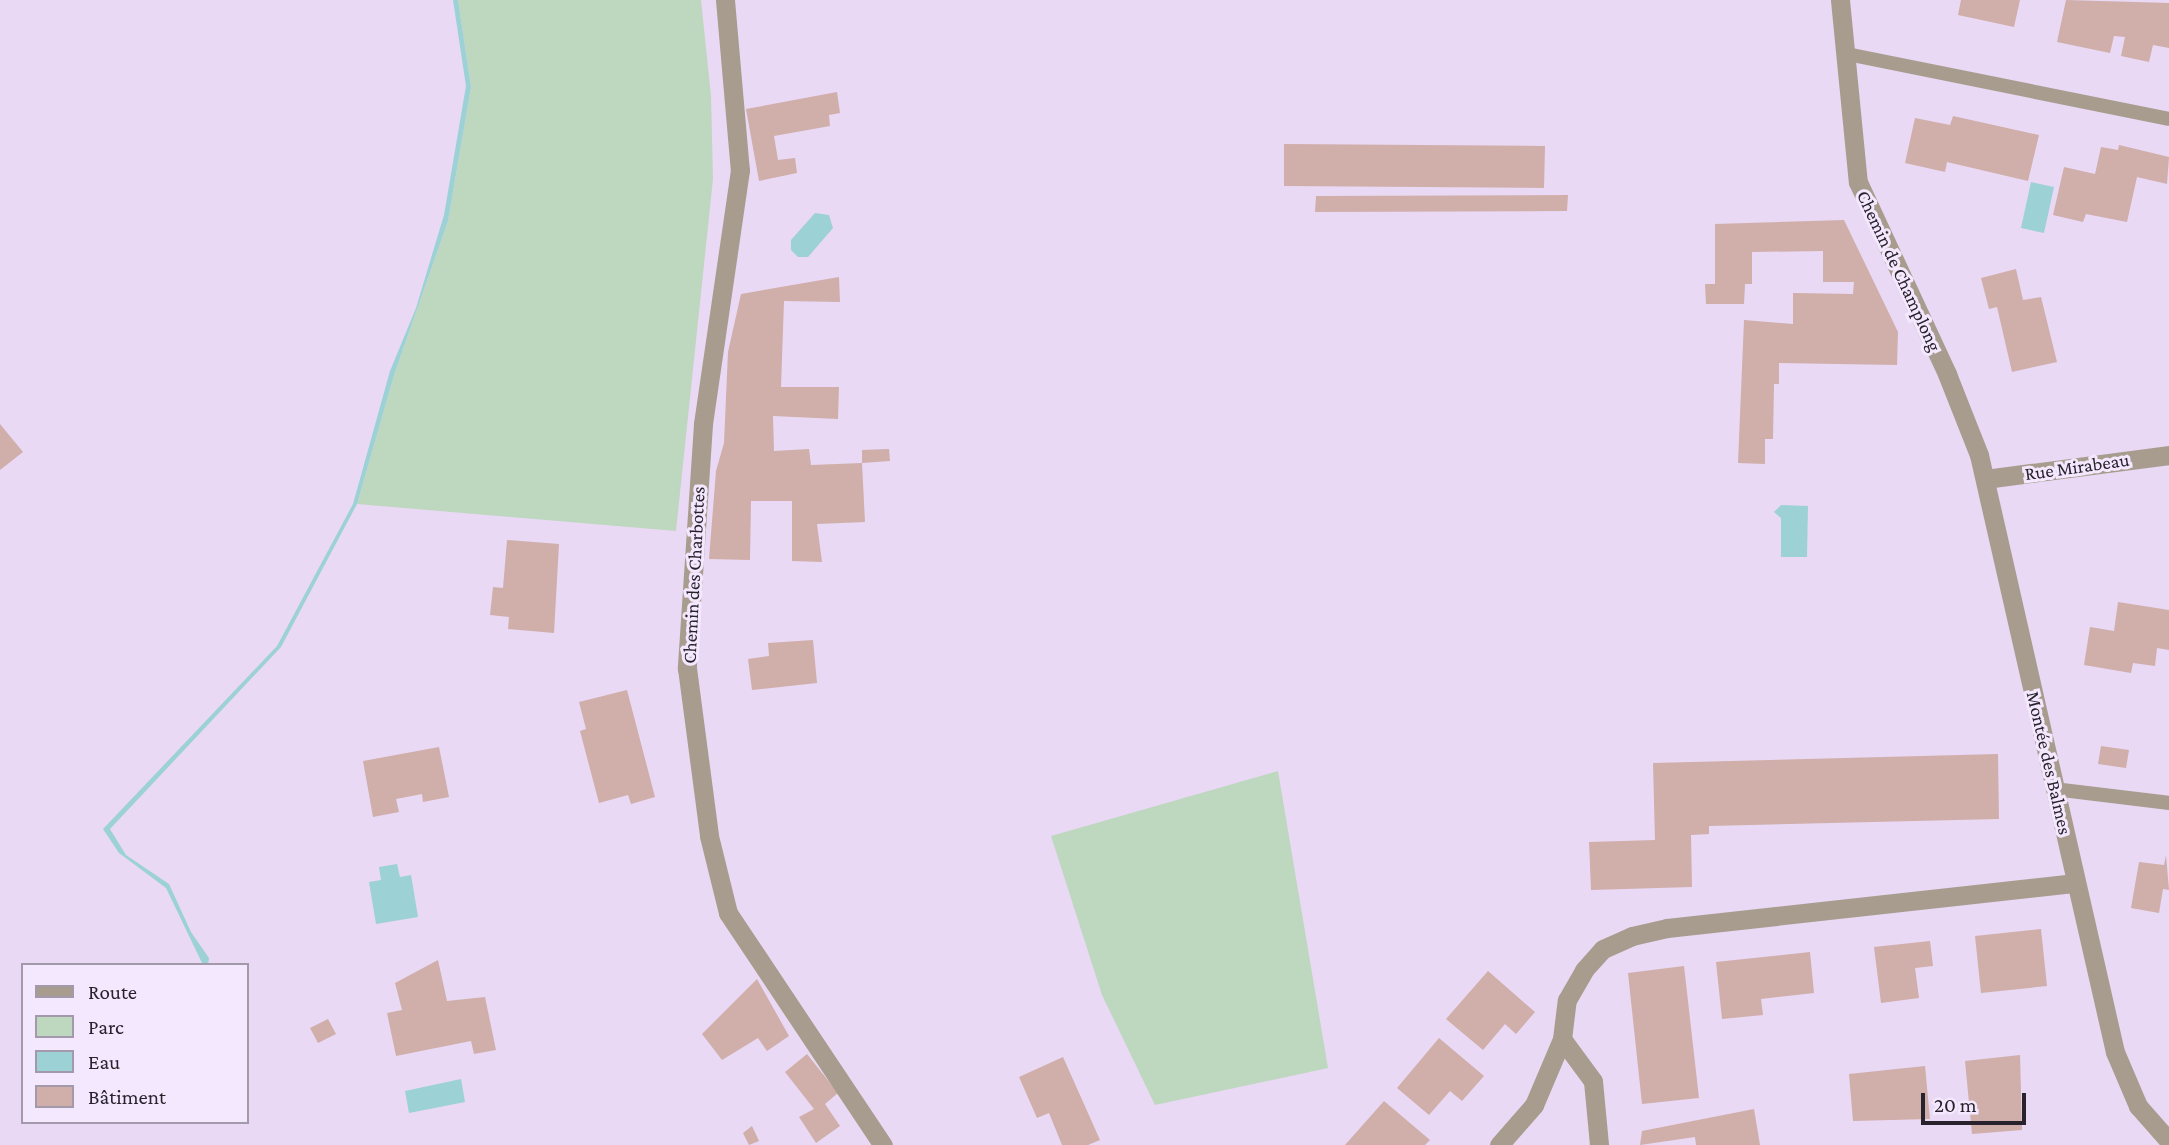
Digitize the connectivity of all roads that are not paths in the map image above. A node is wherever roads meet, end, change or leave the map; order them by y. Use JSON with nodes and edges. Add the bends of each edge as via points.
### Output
{"nodes":[{"id":1,"x":725,"y":0,"type":"edge"},
{"id":2,"x":1840,"y":0,"type":"edge"},
{"id":3,"x":1847,"y":54,"type":"junction"},
{"id":4,"x":2169,"y":119,"type":"edge"},
{"id":5,"x":1947,"y":374,"type":"joint"},
{"id":6,"x":2169,"y":454,"type":"edge"},
{"id":7,"x":1985,"y":480,"type":"junction"},
{"id":8,"x":2054,"y":789,"type":"junction"},
{"id":9,"x":2169,"y":803,"type":"edge"},
{"id":10,"x":2076,"y":883,"type":"junction"},
{"id":11,"x":1562,"y":1039,"type":"junction"},
{"id":12,"x":2169,"y":1141,"type":"edge"},
{"id":13,"x":883,"y":1145,"type":"edge"},
{"id":14,"x":1499,"y":1145,"type":"edge"},
{"id":15,"x":1598,"y":1145,"type":"edge"}],
"edges":[{"from":1,"to":13,"type":"street","name":"Chemin des Charbottes","via":[[740,170],[703,424],[687,668],[709,836],[728,914]]},
{"from":2,"to":3,"type":"street","name":"Chemin de Champlong"},
{"from":3,"to":4,"type":"lane"},
{"from":3,"to":5,"type":"street","name":"Chemin de Champlong","via":[[1858,182]]},
{"from":5,"to":7,"type":"street","name":"Montée des Balmes"},
{"from":6,"to":7,"type":"street","name":"Rue Mirabeau"},
{"from":7,"to":8,"type":"street","name":"Montée des Balmes"},
{"from":8,"to":9,"type":"lane"},
{"from":8,"to":10,"type":"street","name":"Montée des Balmes"},
{"from":10,"to":11,"type":"street","via":[[1667,928],[1632,936],[1603,949],[1584,970],[1567,1000]]},
{"from":10,"to":12,"type":"street","name":"Montée des Balmes","via":[[2115,1052],[2137,1106]]},
{"from":11,"to":14,"type":"street","via":[[1534,1105]]},
{"from":11,"to":15,"type":"street","via":[[1593,1081]]}]}
